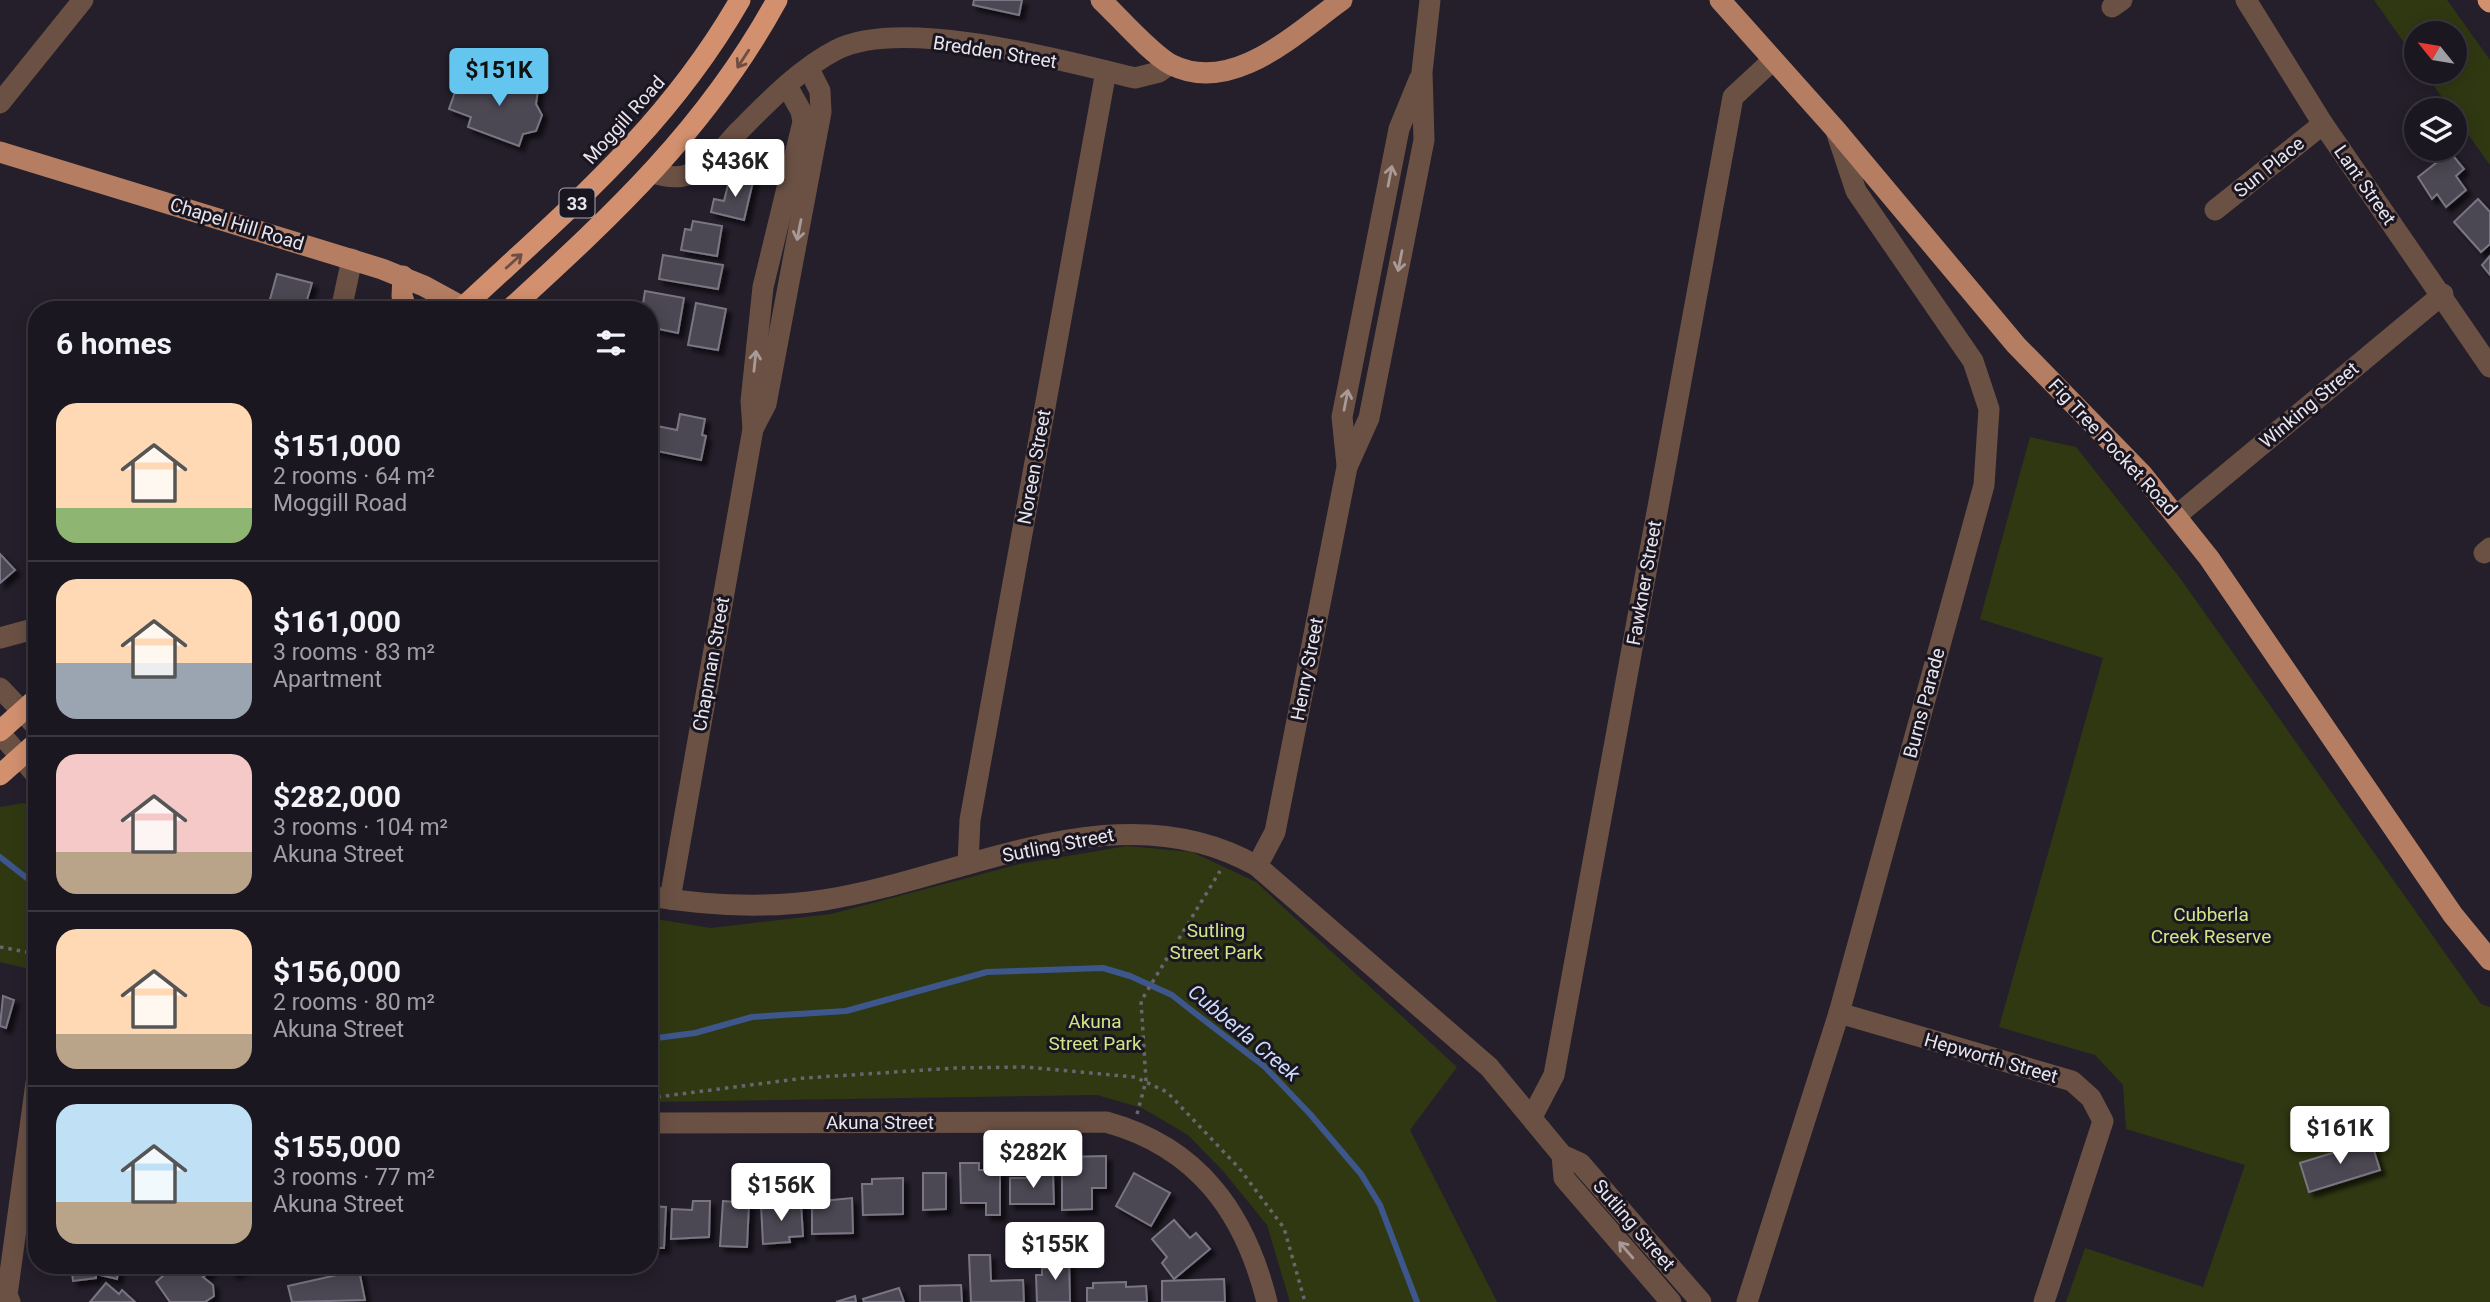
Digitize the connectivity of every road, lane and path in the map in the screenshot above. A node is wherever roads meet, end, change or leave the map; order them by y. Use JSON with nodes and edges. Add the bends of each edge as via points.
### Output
{"nodes":[{"id":1,"x":83,"y":0,"type":"edge"},
{"id":2,"x":740,"y":0,"type":"edge"},
{"id":3,"x":777,"y":0,"type":"edge"},
{"id":4,"x":1101,"y":0,"type":"edge"},
{"id":5,"x":1342,"y":0,"type":"edge"},
{"id":6,"x":1430,"y":0,"type":"edge"},
{"id":7,"x":1720,"y":0,"type":"edge"},
{"id":8,"x":2246,"y":0,"type":"edge"},
{"id":9,"x":1773,"y":60,"type":"junction"},
{"id":10,"x":1170,"y":64,"type":"junction"},
{"id":11,"x":809,"y":69,"type":"junction"},
{"id":12,"x":1106,"y":71,"type":"junction"},
{"id":13,"x":787,"y":86,"type":"junction"},
{"id":14,"x":0,"y":103,"type":"edge"},
{"id":15,"x":2323,"y":124,"type":"junction"},
{"id":16,"x":1836,"y":130,"type":"junction"},
{"id":17,"x":0,"y":152,"type":"edge"},
{"id":18,"x":654,"y":173,"type":"junction"},
{"id":19,"x":2215,"y":210,"type":"dead end"},
{"id":20,"x":352,"y":260,"type":"junction"},
{"id":21,"x":402,"y":276,"type":"junction"},
{"id":22,"x":2443,"y":294,"type":"junction"},
{"id":23,"x":343,"y":301,"type":"edge"},
{"id":24,"x":404,"y":301,"type":"edge"},
{"id":25,"x":449,"y":301,"type":"edge"},
{"id":26,"x":473,"y":301,"type":"edge"},
{"id":27,"x":519,"y":301,"type":"edge"},
{"id":28,"x":2490,"y":367,"type":"edge"},
{"id":29,"x":753,"y":429,"type":"junction"},
{"id":30,"x":2176,"y":516,"type":"junction"},
{"id":31,"x":28,"y":631,"type":"edge"},
{"id":32,"x":0,"y":639,"type":"edge"},
{"id":33,"x":0,"y":688,"type":"edge"},
{"id":34,"x":28,"y":709,"type":"edge"},
{"id":35,"x":28,"y":714,"type":"edge"},
{"id":36,"x":0,"y":732,"type":"edge"},
{"id":37,"x":28,"y":750,"type":"edge"},
{"id":38,"x":19,"y":758,"type":"junction"},
{"id":39,"x":28,"y":767,"type":"edge"},
{"id":40,"x":0,"y":775,"type":"edge"},
{"id":41,"x":1231,"y":851,"type":"junction"},
{"id":42,"x":968,"y":864,"type":"junction"},
{"id":43,"x":1257,"y":866,"type":"junction"},
{"id":44,"x":660,"y":898,"type":"edge"},
{"id":45,"x":0,"y":947,"type":"edge"},
{"id":46,"x":28,"y":952,"type":"edge"},
{"id":47,"x":2490,"y":960,"type":"edge"},
{"id":48,"x":1839,"y":1013,"type":"junction"},
{"id":49,"x":1532,"y":1117,"type":"junction"},
{"id":50,"x":658,"y":1123,"type":"edge"},
{"id":51,"x":1133,"y":1129,"type":"junction"},
{"id":52,"x":28,"y":1142,"type":"edge"},
{"id":53,"x":1562,"y":1155,"type":"junction"},
{"id":54,"x":10,"y":1302,"type":"edge"},
{"id":55,"x":1267,"y":1302,"type":"edge"},
{"id":56,"x":1671,"y":1302,"type":"edge"},
{"id":57,"x":1702,"y":1302,"type":"edge"},
{"id":58,"x":1747,"y":1302,"type":"edge"},
{"id":59,"x":2044,"y":1302,"type":"edge"}],
"edges":[{"from":1,"to":14,"type":"street"},
{"from":26,"to":2,"type":"highway","name":"Moggill Road","number":"33","one_way":true,"via":[[642,138],[700,65]]},
{"from":3,"to":18,"type":"highway","number":"33","one_way":true,"via":[[717,98]]},
{"from":4,"to":10,"type":"main road"},
{"from":5,"to":10,"type":"main road","via":[[1260,58],[1213,74]]},
{"from":6,"to":43,"type":"street","name":"Henry Street","via":[[1422,72],[1399,129],[1342,417],[1347,467],[1275,832]]},
{"from":7,"to":9,"type":"main road","name":"Fig Tree Pocket Road"},
{"from":8,"to":15,"type":"street","name":"Lant Street"},
{"from":9,"to":16,"type":"main road","name":"Fig Tree Pocket Road"},
{"from":9,"to":49,"type":"street","name":"Fawkner Street","via":[[1733,97],[1554,1075]]},
{"from":10,"to":12,"type":"street","name":"Bredden Street","via":[[1135,78]]},
{"from":11,"to":12,"type":"street","name":"Bredden Street","via":[[836,50],[887,38],[970,43]]},
{"from":11,"to":13,"type":"street","name":"Bredden Street"},
{"from":11,"to":29,"type":"street","name":"Chapman Street","one_way":true,"via":[[820,91],[821,112],[766,404]]},
{"from":12,"to":42,"type":"street","name":"Noreen Street","via":[[970,820]]},
{"from":13,"to":18,"type":"street","name":"Bredden Street","via":[[704,167],[681,177]]},
{"from":29,"to":13,"type":"street","name":"Chapman Street","one_way":true,"via":[[751,401],[763,288],[803,122]]},
{"from":15,"to":19,"type":"street","name":"Sun Place"},
{"from":15,"to":22,"type":"street","name":"Lant Street"},
{"from":16,"to":30,"type":"main road","name":"Fig Tree Pocket Road","via":[[2016,345],[2143,474]]},
{"from":16,"to":48,"type":"street","name":"Burns Parade","via":[[1856,191],[1973,361],[1989,409],[1984,485]]},
{"from":17,"to":20,"type":"main road","name":"Chapel Hill Road"},
{"from":18,"to":27,"type":"highway","number":"33"},
{"from":20,"to":21,"type":"main road","name":"Chapel Hill Road"},
{"from":20,"to":23,"type":"street"},
{"from":21,"to":24,"type":"main road"},
{"from":21,"to":25,"type":"main road","name":"Chapel Hill Road"},
{"from":22,"to":28,"type":"street","name":"Lant Street"},
{"from":22,"to":30,"type":"street","name":"Winking Street"},
{"from":29,"to":44,"type":"street","name":"Chapman Street"},
{"from":30,"to":47,"type":"main road","name":"Fig Tree Pocket Road","via":[[2210,558],[2453,915]]},
{"from":31,"to":32,"type":"street"},
{"from":33,"to":34,"type":"street"},
{"from":35,"to":36,"type":"highway"},
{"from":36,"to":38,"type":"street"},
{"from":37,"to":38,"type":"highway"},
{"from":38,"to":39,"type":"street"},
{"from":38,"to":40,"type":"highway"},
{"from":41,"to":42,"type":"street","name":"Sutling Street","via":[[1177,836],[1126,833],[1075,839]]},
{"from":41,"to":43,"type":"street","name":"Sutling Street"},
{"from":41,"to":51,"type":"path","via":[[1141,1001],[1146,1081]]},
{"from":42,"to":44,"type":"street","name":"Sutling Street","via":[[827,900],[768,907]]},
{"from":43,"to":49,"type":"street","name":"Sutling Street","via":[[1489,1067]]},
{"from":45,"to":46,"type":"path"},
{"from":48,"to":58,"type":"street","name":"Burns Parade"},
{"from":48,"to":59,"type":"street","name":"Hepworth Street","via":[[2071,1081],[2091,1098],[2103,1121]]},
{"from":49,"to":53,"type":"street","name":"Sutling Street"},
{"from":50,"to":51,"type":"street","name":"Akuna Street","via":[[1106,1122]]},
{"from":51,"to":55,"type":"street","name":"Akuna Street","via":[[1201,1172],[1236,1220],[1260,1273]]},
{"from":52,"to":54,"type":"street","via":[[7,1295]]},
{"from":56,"to":53,"type":"street","name":"Sutling Street","one_way":true,"via":[[1564,1178]]},
{"from":53,"to":57,"type":"street","name":"Sutling Street","via":[[1580,1163]]}]}
